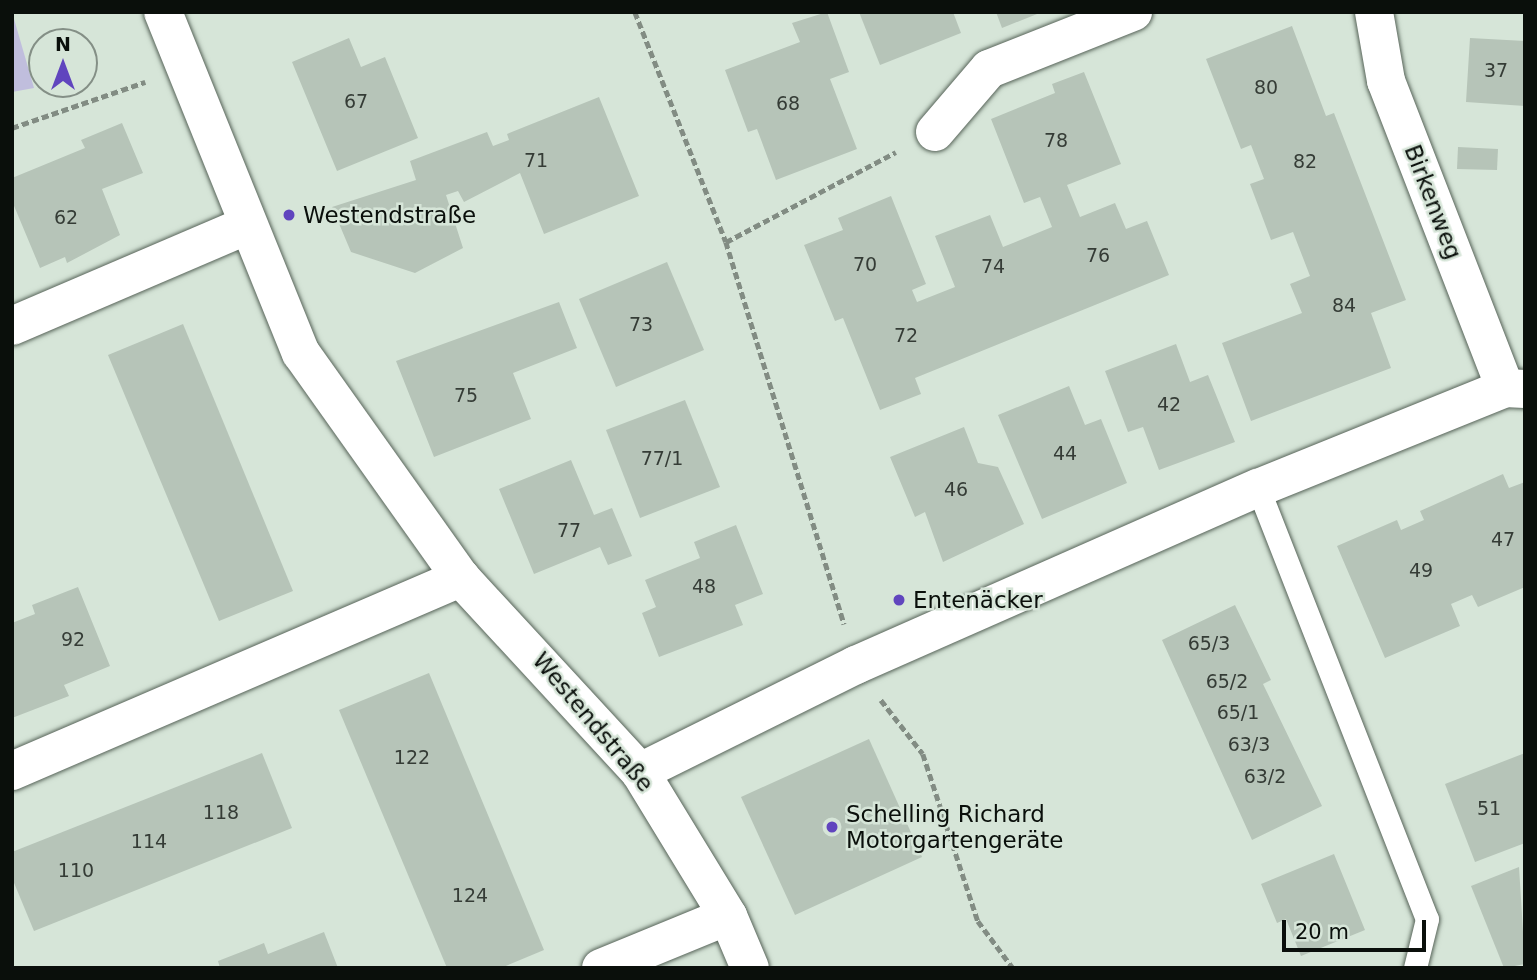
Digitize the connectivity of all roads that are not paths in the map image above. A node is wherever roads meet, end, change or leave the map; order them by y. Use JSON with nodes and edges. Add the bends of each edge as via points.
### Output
{"nodes":[{"id":1,"x":163,"y":12,"type":"edge"},
{"id":2,"x":1132,"y":12,"type":"edge"},
{"id":3,"x":1374,"y":12,"type":"edge"},
{"id":4,"x":935,"y":132,"type":"road end"},
{"id":5,"x":245,"y":226,"type":"junction"},
{"id":6,"x":12,"y":326,"type":"edge"},
{"id":7,"x":1515,"y":388,"type":"edge"},
{"id":8,"x":1258,"y":488,"type":"junction"},
{"id":9,"x":461,"y":578,"type":"junction"},
{"id":10,"x":12,"y":771,"type":"edge"},
{"id":11,"x":640,"y":772,"type":"junction"},
{"id":12,"x":729,"y":916,"type":"junction"},
{"id":13,"x":601,"y":968,"type":"edge"},
{"id":14,"x":750,"y":968,"type":"edge"},
{"id":15,"x":1415,"y":968,"type":"edge"}],
"edges":[{"from":1,"to":5,"type":"street","name":"Westendstraße"},
{"from":2,"to":4,"type":"street","via":[[989,69]]},
{"from":3,"to":7,"type":"street","name":"Birkenweg","via":[[1386,81]]},
{"from":5,"to":6,"type":"street"},
{"from":5,"to":9,"type":"street","name":"Westendstraße","via":[[301,354]]},
{"from":7,"to":8,"type":"street"},
{"from":8,"to":11,"type":"street","via":[[856,665]]},
{"from":8,"to":15,"type":"lane","via":[[1427,919]]},
{"from":9,"to":10,"type":"street"},
{"from":9,"to":11,"type":"street","name":"Westendstraße"},
{"from":11,"to":12,"type":"street","name":"Westendstraße"},
{"from":12,"to":13,"type":"street"},
{"from":12,"to":14,"type":"street","name":"Westendstraße"}]}
